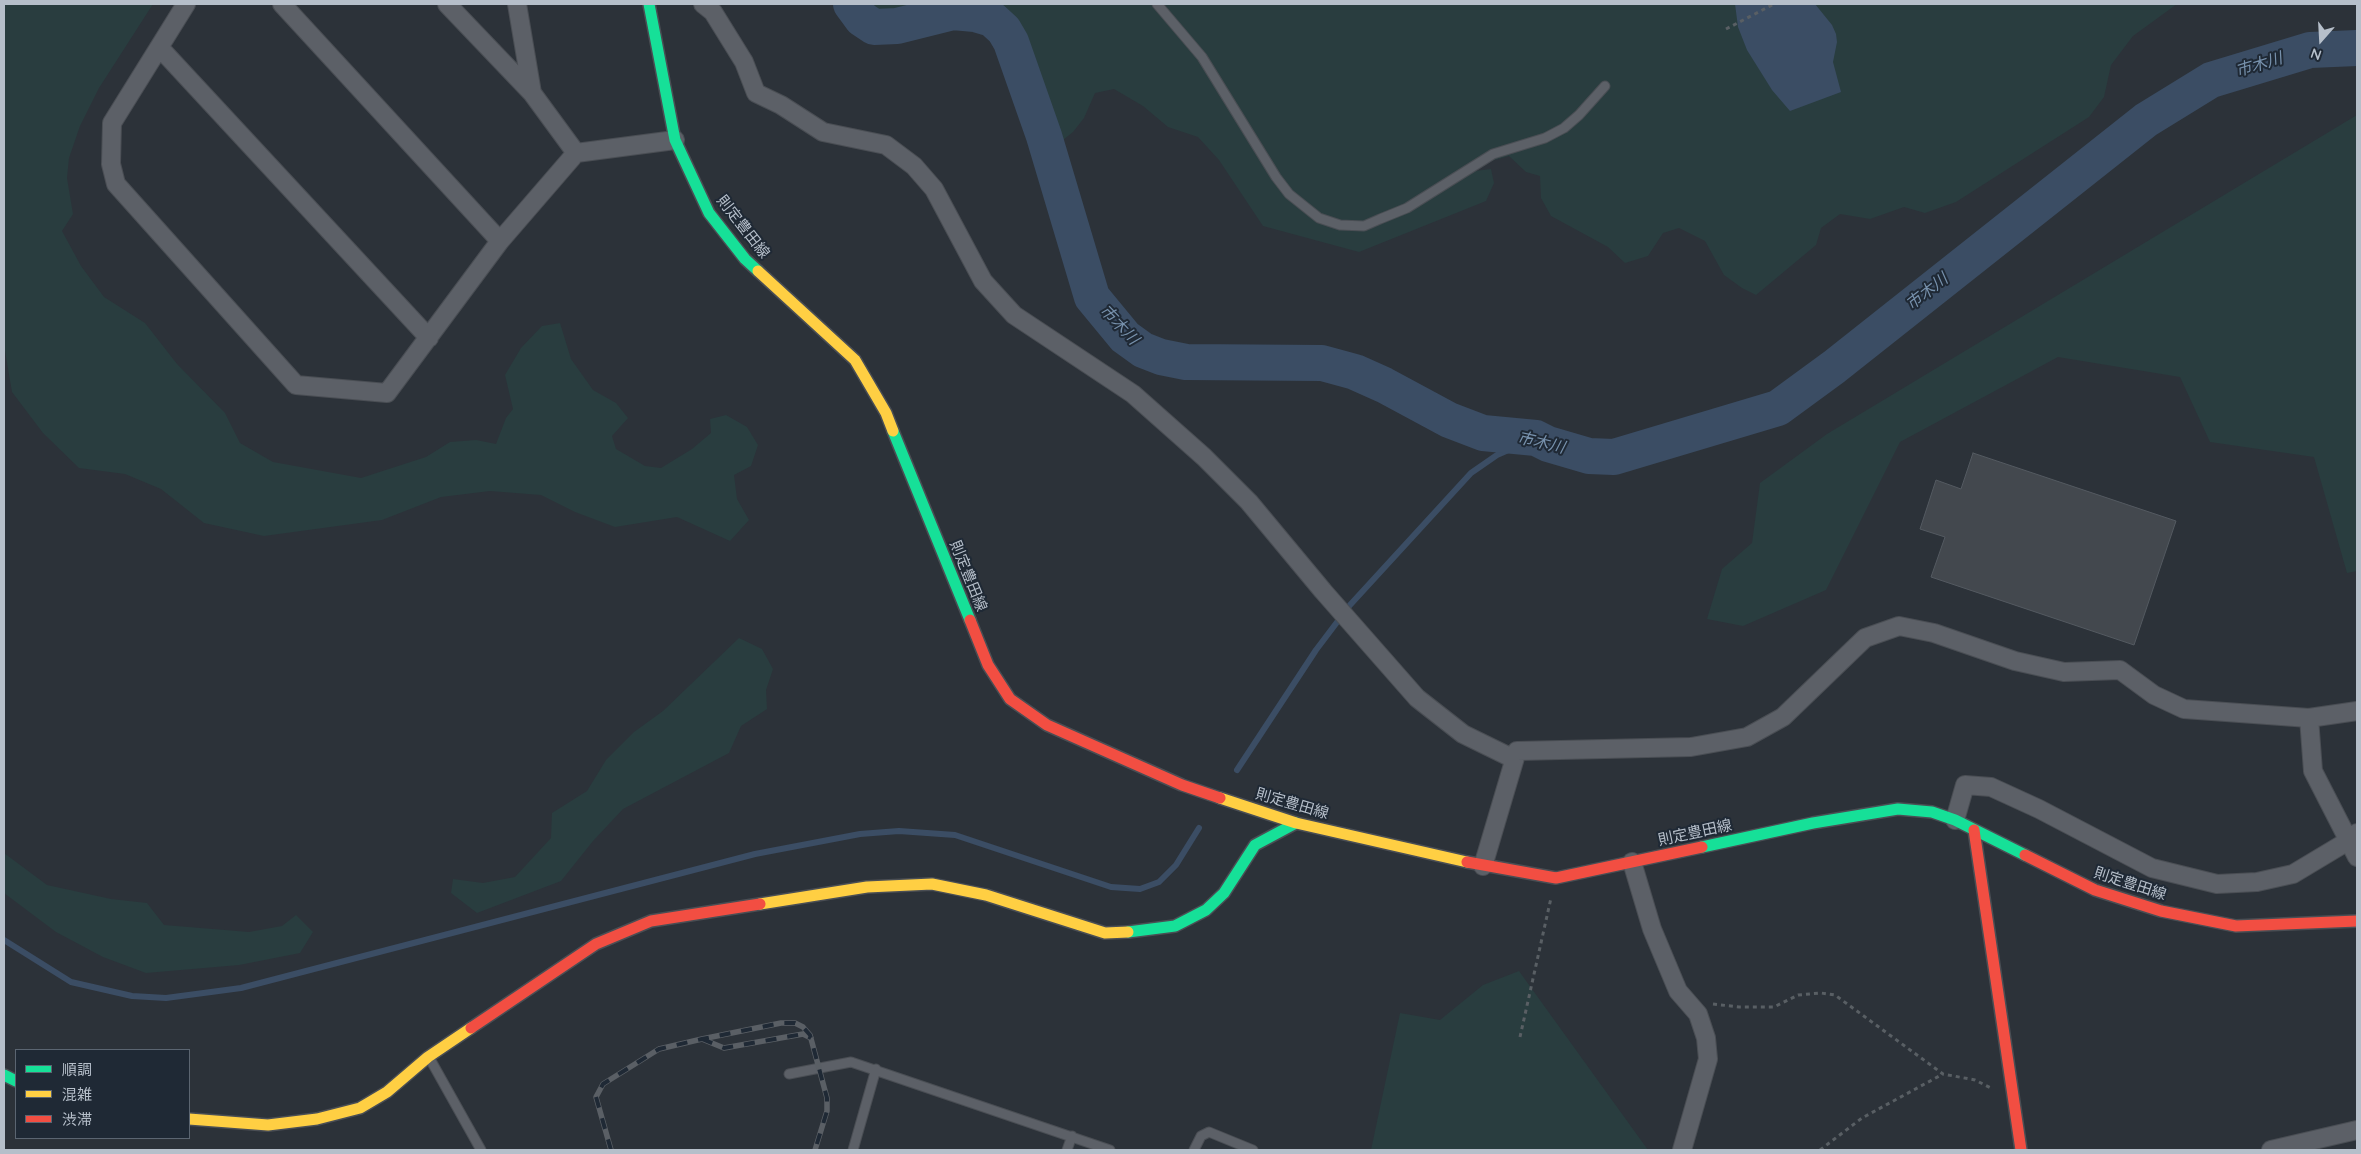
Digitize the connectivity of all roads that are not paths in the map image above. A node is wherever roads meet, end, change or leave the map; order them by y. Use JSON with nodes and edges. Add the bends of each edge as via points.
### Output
{"nodes":[{"id":1,"x":186,"y":4,"type":"edge"},
{"id":2,"x":282,"y":4,"type":"edge"},
{"id":3,"x":447,"y":4,"type":"edge"},
{"id":4,"x":517,"y":4,"type":"edge"},
{"id":5,"x":649,"y":4,"type":"edge"},
{"id":6,"x":703,"y":4,"type":"edge"},
{"id":7,"x":1157,"y":4,"type":"edge"},
{"id":8,"x":160,"y":48,"type":"junction"},
{"id":9,"x":1606,"y":86,"type":"dead end"},
{"id":10,"x":532,"y":94,"type":"junction"},
{"id":11,"x":675,"y":140,"type":"junction"},
{"id":12,"x":576,"y":153,"type":"junction"},
{"id":13,"x":500,"y":241,"type":"junction"},
{"id":14,"x":429,"y":338,"type":"junction"},
{"id":15,"x":2357,"y":711,"type":"edge"},
{"id":16,"x":2309,"y":718,"type":"junction"},
{"id":17,"x":1514,"y":759,"type":"junction"},
{"id":18,"x":1955,"y":820,"type":"junction"},
{"id":19,"x":1296,"y":823,"type":"junction"},
{"id":20,"x":1974,"y":830,"type":"junction"},
{"id":21,"x":2353,"y":837,"type":"edge"},
{"id":22,"x":2357,"y":858,"type":"edge"},
{"id":23,"x":1632,"y":862,"type":"junction"},
{"id":24,"x":1483,"y":866,"type":"junction"},
{"id":25,"x":2357,"y":922,"type":"edge"},
{"id":26,"x":428,"y":1057,"type":"junction"},
{"id":27,"x":876,"y":1069,"type":"junction"},
{"id":28,"x":789,"y":1074,"type":"dead end"},
{"id":29,"x":190,"y":1119,"type":"edge"},
{"id":30,"x":2357,"y":1130,"type":"edge"},
{"id":31,"x":1072,"y":1136,"type":"junction"},
{"id":32,"x":481,"y":1150,"type":"edge"},
{"id":33,"x":853,"y":1150,"type":"edge"},
{"id":34,"x":1067,"y":1150,"type":"edge"},
{"id":35,"x":1110,"y":1150,"type":"edge"},
{"id":36,"x":1194,"y":1150,"type":"edge"},
{"id":37,"x":1253,"y":1150,"type":"edge"},
{"id":38,"x":1682,"y":1150,"type":"edge"},
{"id":39,"x":2021,"y":1150,"type":"edge"},
{"id":40,"x":2270,"y":1150,"type":"edge"}],
"edges":[{"from":1,"to":8,"type":"street"},
{"from":2,"to":13,"type":"street"},
{"from":3,"to":10,"type":"street"},
{"from":4,"to":10,"type":"street"},
{"from":5,"to":11,"type":"main road","name":"則定豊田線"},
{"from":6,"to":17,"type":"street","via":[[712,12],[744,62],[756,93],[824,132],[886,145],[914,166],[934,189],[983,281],[1014,315],[1133,394],[1204,457],[1249,502],[1417,698],[1462,734]]},
{"from":7,"to":9,"type":"lane","via":[[1202,57],[1289,194],[1319,218],[1340,225],[1364,226],[1407,208],[1492,154],[1545,138],[1564,128]]},
{"from":8,"to":14,"type":"street"},
{"from":8,"to":14,"type":"street","via":[[112,123],[111,164],[116,184],[296,384],[387,393]]},
{"from":10,"to":12,"type":"street"},
{"from":11,"to":12,"type":"street"},
{"from":11,"to":19,"type":"main road","name":"則定豊田線","via":[[709,213],[745,259],[855,360],[886,413],[988,665],[1010,699],[1047,725],[1182,785]]},
{"from":12,"to":13,"type":"street"},
{"from":13,"to":14,"type":"street"},
{"from":15,"to":16,"type":"street"},
{"from":16,"to":17,"type":"street","via":[[2184,709],[2154,695],[2120,670],[2064,672],[2015,661],[1934,633],[1898,626],[1865,638],[1784,717],[1747,737],[1692,747],[1518,751]]},
{"from":16,"to":21,"type":"street","via":[[2313,771]]},
{"from":17,"to":24,"type":"street"},
{"from":18,"to":20,"type":"main road","name":"則定豊田線"},
{"from":18,"to":21,"type":"street","via":[[1966,785],[1991,787],[2152,868],[2217,884],[2257,882],[2293,874]]},
{"from":18,"to":23,"type":"main road","name":"則定豊田線","via":[[1932,812],[1898,809],[1813,823]]},
{"from":19,"to":24,"type":"main road","name":"則定豊田線"},
{"from":19,"to":26,"type":"main road","via":[[1255,845],[1224,893],[1206,910],[1175,926],[1149,932],[1105,933],[986,895],[932,884],[867,887],[651,921],[596,944]]},
{"from":20,"to":25,"type":"main road","name":"則定豊田線","via":[[2095,890],[2161,911],[2236,926]]},
{"from":20,"to":39,"type":"main road"},
{"from":21,"to":22,"type":"street"},
{"from":23,"to":24,"type":"main road","name":"則定豊田線","via":[[1556,878]]},
{"from":23,"to":38,"type":"street","via":[[1652,929],[1678,991],[1698,1014],[1706,1038],[1708,1059]]},
{"from":26,"to":29,"type":"main road","via":[[387,1092],[360,1108],[317,1119],[268,1125]]},
{"from":26,"to":32,"type":"lane"},
{"from":27,"to":28,"type":"lane","via":[[851,1062]]},
{"from":27,"to":31,"type":"lane"},
{"from":27,"to":33,"type":"lane"},
{"from":30,"to":40,"type":"street"},
{"from":31,"to":34,"type":"lane"},
{"from":31,"to":35,"type":"lane"},
{"from":36,"to":37,"type":"lane","via":[[1201,1136],[1209,1132]]}]}
